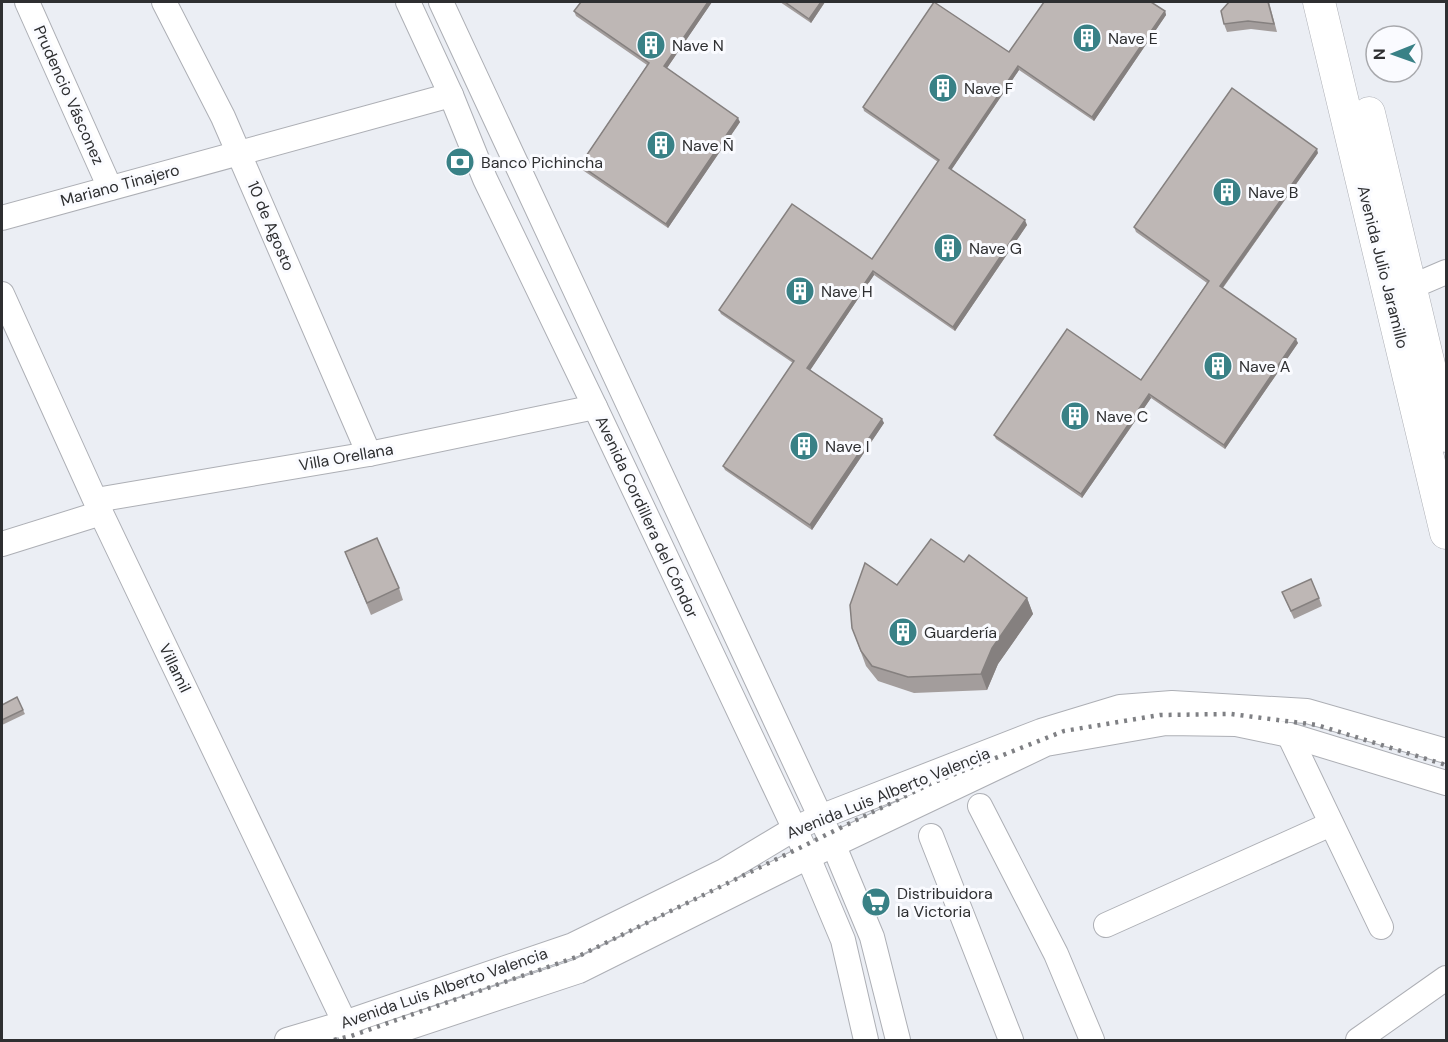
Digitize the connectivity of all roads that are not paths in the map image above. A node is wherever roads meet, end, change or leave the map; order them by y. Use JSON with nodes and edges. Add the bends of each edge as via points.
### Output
{"nodes":[{"id":1,"x":27,"y":2,"type":"edge"},
{"id":2,"x":164,"y":2,"type":"edge"},
{"id":3,"x":408,"y":2,"type":"edge"},
{"id":4,"x":441,"y":2,"type":"edge"},
{"id":5,"x":1319,"y":2,"type":"edge"},
{"id":6,"x":1342,"y":2,"type":"edge"},
{"id":7,"x":451,"y":95,"type":"junction"},
{"id":8,"x":239,"y":153,"type":"junction"},
{"id":9,"x":110,"y":188,"type":"junction"},
{"id":10,"x":2,"y":218,"type":"edge"},
{"id":11,"x":1446,"y":272,"type":"edge"},
{"id":12,"x":1411,"y":287,"type":"junction"},
{"id":13,"x":2,"y":294,"type":"edge"},
{"id":14,"x":595,"y":407,"type":"junction"},
{"id":15,"x":1446,"y":436,"type":"edge"},
{"id":16,"x":369,"y":454,"type":"junction"},
{"id":17,"x":99,"y":506,"type":"junction"},
{"id":18,"x":1446,"y":533,"type":"edge"},
{"id":19,"x":2,"y":544,"type":"edge"},
{"id":20,"x":1289,"y":735,"type":"junction"},
{"id":21,"x":1446,"y":751,"type":"edge"},
{"id":22,"x":1446,"y":783,"type":"edge"},
{"id":23,"x":980,"y":806,"type":"dead end"},
{"id":24,"x":820,"y":817,"type":"junction"},
{"id":25,"x":1331,"y":824,"type":"junction"},
{"id":26,"x":794,"y":829,"type":"junction"},
{"id":27,"x":931,"y":836,"type":"dead end"},
{"id":28,"x":834,"y":846,"type":"junction"},
{"id":29,"x":808,"y":857,"type":"junction"},
{"id":30,"x":1106,"y":925,"type":"dead end"},
{"id":31,"x":1381,"y":927,"type":"dead end"},
{"id":32,"x":1446,"y":978,"type":"edge"},
{"id":33,"x":348,"y":1032,"type":"edge"},
{"id":34,"x":287,"y":1041,"type":"edge"},
{"id":35,"x":371,"y":1041,"type":"edge"},
{"id":36,"x":866,"y":1041,"type":"edge"},
{"id":37,"x":898,"y":1041,"type":"edge"},
{"id":38,"x":1011,"y":1041,"type":"edge"},
{"id":39,"x":1092,"y":1041,"type":"edge"},
{"id":40,"x":1358,"y":1041,"type":"edge"}],
"edges":[{"from":1,"to":9,"type":"street","name":"Prudencio Vásconez"},
{"from":2,"to":8,"type":"street","name":"10 de Agosto"},
{"from":3,"to":7,"type":"street","name":"Avenida Cordillera del Cóndor"},
{"from":4,"to":24,"type":"street","name":"Avenida Cordillera del Cóndor"},
{"from":5,"to":18,"type":"main road","name":"Avenida Julio Jaramillo"},
{"from":6,"to":12,"type":"main road","name":"Avenida Julio Jaramillo"},
{"from":7,"to":8,"type":"street","name":"Mariano Tinajero"},
{"from":7,"to":14,"type":"street","name":"Avenida Cordillera del Cóndor","via":[[485,179]]},
{"from":8,"to":9,"type":"street","name":"Mariano Tinajero"},
{"from":8,"to":16,"type":"street","name":"10 de Agosto"},
{"from":9,"to":10,"type":"street","name":"Mariano Tinajero"},
{"from":11,"to":12,"type":"street"},
{"from":12,"to":15,"type":"main road","name":"Avenida Julio Jaramillo"},
{"from":13,"to":17,"type":"street","name":"Villamil"},
{"from":14,"to":16,"type":"street","name":"Villa Orellana"},
{"from":14,"to":26,"type":"street","name":"Avenida Cordillera del Cóndor"},
{"from":16,"to":17,"type":"street","name":"Villa Orellana"},
{"from":17,"to":19,"type":"street","name":"Villa Orellana"},
{"from":17,"to":33,"type":"street","name":"Villamil"},
{"from":20,"to":22,"type":"street","name":"Avenida Luis Alberto Valencia"},
{"from":20,"to":25,"type":"street"},
{"from":20,"to":28,"type":"street","name":"Avenida Luis Alberto Valencia","via":[[1236,724],[1166,723],[1046,744]]},
{"from":21,"to":24,"type":"street","name":"Avenida Luis Alberto Valencia","via":[[1306,711],[1172,703],[1120,707],[1041,731]]},
{"from":23,"to":39,"type":"street","via":[[1056,954]]},
{"from":24,"to":26,"type":"street","name":"Avenida Luis Alberto Valencia"},
{"from":24,"to":28,"type":"street","name":"Avenida Cordillera del Cóndor"},
{"from":25,"to":30,"type":"street"},
{"from":25,"to":31,"type":"street"},
{"from":26,"to":29,"type":"street","name":"Avenida Cordillera del Cóndor"},
{"from":26,"to":33,"type":"street","name":"Avenida Luis Alberto Valencia","via":[[724,871],[573,945]]},
{"from":27,"to":38,"type":"street"},
{"from":28,"to":29,"type":"street","name":"Avenida Luis Alberto Valencia"},
{"from":28,"to":37,"type":"street","name":"Avenida Cordillera del Cóndor","via":[[872,937]]},
{"from":29,"to":35,"type":"street","name":"Avenida Luis Alberto Valencia","via":[[579,971]]},
{"from":29,"to":36,"type":"street","name":"Avenida Cordillera del Cóndor","via":[[843,940]]},
{"from":32,"to":40,"type":"street"},
{"from":33,"to":34,"type":"street","name":"Avenida Luis Alberto Valencia"}]}
